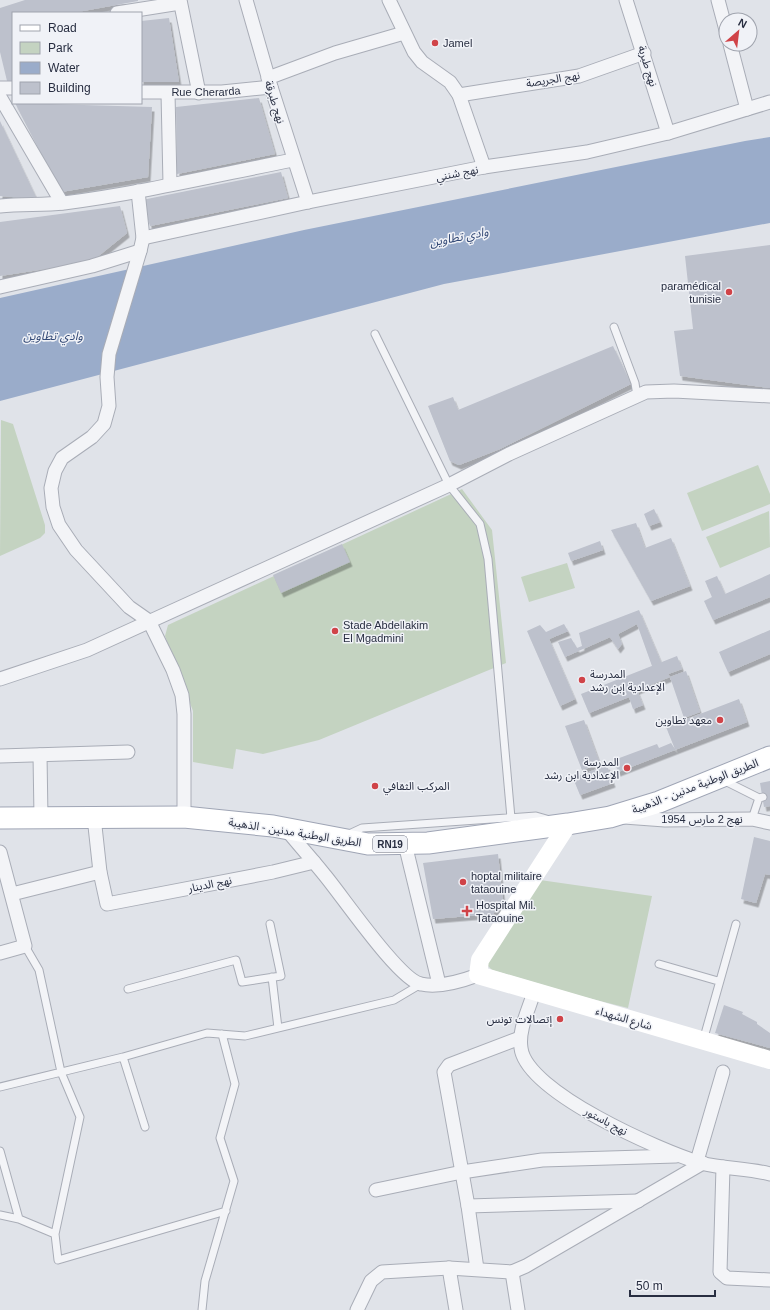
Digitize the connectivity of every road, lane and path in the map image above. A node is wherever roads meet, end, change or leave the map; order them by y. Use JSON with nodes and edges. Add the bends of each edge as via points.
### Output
{"nodes":[{"id":1,"x":246,"y":0,"type":"edge"},
{"id":2,"x":389,"y":0,"type":"edge"},
{"id":3,"x":626,"y":0,"type":"edge"},
{"id":4,"x":718,"y":0,"type":"edge"},
{"id":5,"x":180,"y":1,"type":"edge"},
{"id":6,"x":122,"y":12,"type":"edge"},
{"id":7,"x":721,"y":12,"type":"edge"},
{"id":8,"x":404,"y":34,"type":"junction"},
{"id":9,"x":732,"y":52,"type":"edge"},
{"id":10,"x":644,"y":53,"type":"junction"},
{"id":11,"x":269,"y":82,"type":"junction"},
{"id":12,"x":0,"y":88,"type":"edge"},
{"id":13,"x":12,"y":88,"type":"edge"},
{"id":14,"x":142,"y":92,"type":"edge"},
{"id":15,"x":199,"y":92,"type":"junction"},
{"id":16,"x":168,"y":93,"type":"junction"},
{"id":17,"x":459,"y":95,"type":"junction"},
{"id":18,"x":770,"y":102,"type":"edge"},
{"id":19,"x":2,"y":104,"type":"edge"},
{"id":20,"x":747,"y":109,"type":"junction"},
{"id":21,"x":668,"y":133,"type":"junction"},
{"id":22,"x":293,"y":160,"type":"junction"},
{"id":23,"x":484,"y":167,"type":"junction"},
{"id":24,"x":170,"y":184,"type":"junction"},
{"id":25,"x":138,"y":191,"type":"junction"},
{"id":26,"x":308,"y":202,"type":"junction"},
{"id":27,"x":62,"y":203,"type":"junction"},
{"id":28,"x":0,"y":206,"type":"edge"},
{"id":29,"x":143,"y":238,"type":"junction"},
{"id":30,"x":140,"y":251,"type":"junction"},
{"id":31,"x":0,"y":287,"type":"edge"},
{"id":32,"x":614,"y":327,"type":"dead end"},
{"id":33,"x":375,"y":334,"type":"dead end"},
{"id":34,"x":637,"y":396,"type":"junction"},
{"id":35,"x":770,"y":396,"type":"edge"},
{"id":36,"x":449,"y":485,"type":"junction"},
{"id":37,"x":149,"y":621,"type":"junction"},
{"id":38,"x":0,"y":679,"type":"edge"},
{"id":39,"x":128,"y":752,"type":"dead end"},
{"id":40,"x":40,"y":755,"type":"junction"},
{"id":41,"x":0,"y":756,"type":"edge"},
{"id":42,"x":770,"y":757,"type":"edge"},
{"id":43,"x":719,"y":778,"type":"junction"},
{"id":44,"x":41,"y":817,"type":"junction"},
{"id":45,"x":94,"y":817,"type":"junction"},
{"id":46,"x":184,"y":817,"type":"junction"},
{"id":47,"x":610,"y":817,"type":"junction"},
{"id":48,"x":0,"y":818,"type":"edge"},
{"id":49,"x":511,"y":818,"type":"junction"},
{"id":50,"x":752,"y":819,"type":"junction"},
{"id":51,"x":770,"y":823,"type":"edge"},
{"id":52,"x":568,"y":824,"type":"junction"},
{"id":53,"x":286,"y":829,"type":"junction"},
{"id":54,"x":338,"y":839,"type":"junction"},
{"id":55,"x":405,"y":844,"type":"junction"},
{"id":56,"x":0,"y":852,"type":"edge"},
{"id":57,"x":314,"y":862,"type":"junction"},
{"id":58,"x":100,"y":872,"type":"junction"},
{"id":59,"x":12,"y":894,"type":"junction"},
{"id":60,"x":270,"y":924,"type":"dead end"},
{"id":61,"x":736,"y":924,"type":"dead end"},
{"id":62,"x":26,"y":946,"type":"junction"},
{"id":63,"x":0,"y":954,"type":"edge"},
{"id":64,"x":659,"y":964,"type":"dead end"},
{"id":65,"x":478,"y":975,"type":"junction"},
{"id":66,"x":272,"y":977,"type":"junction"},
{"id":67,"x":718,"y":981,"type":"junction"},
{"id":68,"x":421,"y":984,"type":"junction"},
{"id":69,"x":439,"y":984,"type":"junction"},
{"id":70,"x":128,"y":989,"type":"dead end"},
{"id":71,"x":534,"y":992,"type":"junction"},
{"id":72,"x":278,"y":1028,"type":"junction"},
{"id":73,"x":222,"y":1034,"type":"junction"},
{"id":74,"x":520,"y":1038,"type":"junction"},
{"id":75,"x":702,"y":1041,"type":"junction"},
{"id":76,"x":123,"y":1057,"type":"junction"},
{"id":77,"x":770,"y":1060,"type":"edge"},
{"id":78,"x":61,"y":1072,"type":"junction"},
{"id":79,"x":723,"y":1072,"type":"dead end"},
{"id":80,"x":0,"y":1087,"type":"edge"},
{"id":81,"x":145,"y":1127,"type":"dead end"},
{"id":82,"x":0,"y":1151,"type":"edge"},
{"id":83,"x":680,"y":1156,"type":"junction"},
{"id":84,"x":700,"y":1162,"type":"junction"},
{"id":85,"x":723,"y":1167,"type":"junction"},
{"id":86,"x":462,"y":1172,"type":"junction"},
{"id":87,"x":770,"y":1174,"type":"edge"},
{"id":88,"x":376,"y":1190,"type":"dead end"},
{"id":89,"x":640,"y":1201,"type":"junction"},
{"id":90,"x":468,"y":1206,"type":"junction"},
{"id":91,"x":226,"y":1211,"type":"junction"},
{"id":92,"x":0,"y":1215,"type":"edge"},
{"id":93,"x":19,"y":1219,"type":"junction"},
{"id":94,"x":55,"y":1234,"type":"junction"},
{"id":95,"x":449,"y":1268,"type":"junction"},
{"id":96,"x":477,"y":1269,"type":"junction"},
{"id":97,"x":512,"y":1272,"type":"junction"},
{"id":98,"x":770,"y":1280,"type":"edge"},
{"id":99,"x":202,"y":1310,"type":"edge"},
{"id":100,"x":357,"y":1310,"type":"edge"},
{"id":101,"x":456,"y":1310,"type":"edge"},
{"id":102,"x":518,"y":1310,"type":"edge"}],
"edges":[{"from":1,"to":11,"type":"street","name":"نهج طبرقة"},
{"from":2,"to":8,"type":"street"},
{"from":3,"to":10,"type":"street","name":"نهج طبربة"},
{"from":4,"to":7,"type":"street"},
{"from":5,"to":6,"type":"street"},
{"from":5,"to":15,"type":"street"},
{"from":8,"to":11,"type":"street","name":"Rue Cherarda","via":[[335,53]]},
{"from":8,"to":17,"type":"street","via":[[422,62],[450,82]]},
{"from":9,"to":20,"type":"street"},
{"from":10,"to":17,"type":"street","name":"نهج الجريصة","via":[[579,76]]},
{"from":10,"to":21,"type":"street","name":"نهج طبربة"},
{"from":11,"to":15,"type":"street","name":"Rue Cherarda"},
{"from":11,"to":22,"type":"street","name":"نهج طبرقة"},
{"from":12,"to":13,"type":"street"},
{"from":14,"to":16,"type":"street","name":"Rue Cherarda"},
{"from":15,"to":16,"type":"street","name":"Rue Cherarda"},
{"from":16,"to":24,"type":"street"},
{"from":17,"to":23,"type":"street"},
{"from":18,"to":20,"type":"street","name":"نهج شنني"},
{"from":19,"to":27,"type":"street"},
{"from":20,"to":21,"type":"street","name":"نهج شنني"},
{"from":21,"to":23,"type":"street","name":"نهج شنني","via":[[587,152]]},
{"from":22,"to":24,"type":"street"},
{"from":22,"to":26,"type":"street","name":"نهج طبرقة"},
{"from":23,"to":26,"type":"street","name":"نهج شنني"},
{"from":24,"to":25,"type":"street"},
{"from":25,"to":27,"type":"street"},
{"from":25,"to":29,"type":"street"},
{"from":26,"to":29,"type":"street","name":"نهج شنني"},
{"from":27,"to":28,"type":"street"},
{"from":29,"to":30,"type":"street"},
{"from":30,"to":31,"type":"street","via":[[92,266]]},
{"from":30,"to":37,"type":"street","via":[[109,354],[109,406],[104,424],[92,437],[62,458],[55,471],[51,488],[53,507],[59,525],[76,550],[129,607]]},
{"from":32,"to":34,"type":"lane","via":[[635,383]]},
{"from":33,"to":36,"type":"lane"},
{"from":34,"to":35,"type":"street","via":[[646,392],[674,391]]},
{"from":34,"to":36,"type":"street","via":[[509,454]]},
{"from":36,"to":37,"type":"street"},
{"from":36,"to":49,"type":"lane","via":[[480,524],[488,559]]},
{"from":37,"to":38,"type":"street","via":[[87,650]]},
{"from":37,"to":46,"type":"street","via":[[173,670],[182,696]]},
{"from":39,"to":40,"type":"street"},
{"from":40,"to":41,"type":"street"},
{"from":40,"to":44,"type":"street"},
{"from":42,"to":43,"type":"main road","name":"الطريق الوطنية مدنين - الذهيبة","number":"RN19"},
{"from":43,"to":47,"type":"main road","name":"الطريق الوطنية مدنين - الذهيبة","number":"RN19","via":[[659,802]]},
{"from":43,"to":50,"type":"lane","via":[[761,798]]},
{"from":44,"to":45,"type":"main road","name":"الطريق الوطنية مدنين - الذهيبة","number":"RN19"},
{"from":44,"to":48,"type":"main road","name":"الطريق الوطنية مدنين - الذهيبة","number":"RN19"},
{"from":45,"to":46,"type":"main road","name":"الطريق الوطنية مدنين - الذهيبة","number":"RN19"},
{"from":45,"to":58,"type":"street"},
{"from":46,"to":53,"type":"main road","name":"الطريق الوطنية مدنين - الذهيبة","number":"RN19"},
{"from":47,"to":50,"type":"street","name":"نهج 2 مارس 1954","via":[[665,820]]},
{"from":47,"to":52,"type":"main road","name":"الطريق الوطنية مدنين - الذهيبة","number":"RN19"},
{"from":49,"to":52,"type":"lane","via":[[536,816]]},
{"from":49,"to":54,"type":"lane","via":[[362,828]]},
{"from":50,"to":51,"type":"street","name":"نهج 2 مارس 1954"},
{"from":52,"to":55,"type":"main road","name":"الطريق الوطنية مدنين - الذهيبة","number":"RN19"},
{"from":52,"to":65,"type":"main road","via":[[480,960]]},
{"from":53,"to":54,"type":"main road","name":"الطريق الوطنية مدنين - الذهيبة","number":"RN19"},
{"from":53,"to":57,"type":"street"},
{"from":54,"to":55,"type":"main road","name":"الطريق الوطنية مدنين - الذهيبة","number":"RN19","via":[[368,844]]},
{"from":55,"to":69,"type":"street"},
{"from":56,"to":59,"type":"street"},
{"from":57,"to":58,"type":"street","name":"نهج الدينار","via":[[107,904]]},
{"from":57,"to":68,"type":"street","via":[[394,963],[411,980]]},
{"from":58,"to":59,"type":"street"},
{"from":59,"to":62,"type":"street"},
{"from":60,"to":66,"type":"lane","via":[[282,976]]},
{"from":61,"to":67,"type":"lane"},
{"from":62,"to":63,"type":"street"},
{"from":62,"to":78,"type":"lane","via":[[39,970]]},
{"from":64,"to":67,"type":"lane"},
{"from":65,"to":69,"type":"street","via":[[463,981]]},
{"from":65,"to":71,"type":"main road","name":"شارع الشهداء"},
{"from":66,"to":70,"type":"lane","via":[[242,982],[236,960]]},
{"from":66,"to":72,"type":"lane"},
{"from":67,"to":75,"type":"lane"},
{"from":68,"to":69,"type":"street"},
{"from":68,"to":72,"type":"lane","via":[[394,1000]]},
{"from":71,"to":74,"type":"street","name":"نهج باستور"},
{"from":71,"to":75,"type":"main road","name":"شارع الشهداء"},
{"from":72,"to":73,"type":"lane","via":[[245,1036]]},
{"from":73,"to":76,"type":"lane","via":[[207,1033]]},
{"from":73,"to":91,"type":"lane","via":[[235,1084],[220,1138],[234,1181]]},
{"from":74,"to":83,"type":"street","name":"نهج باستور","via":[[523,1059],[566,1099],[601,1120]]},
{"from":74,"to":86,"type":"street","via":[[446,1068],[445,1078]]},
{"from":75,"to":77,"type":"main road","name":"شارع الشهداء"},
{"from":76,"to":78,"type":"lane"},
{"from":76,"to":81,"type":"lane"},
{"from":78,"to":80,"type":"lane"},
{"from":78,"to":94,"type":"lane","via":[[80,1117]]},
{"from":79,"to":84,"type":"street"},
{"from":82,"to":93,"type":"lane"},
{"from":83,"to":84,"type":"street","name":"نهج باستور"},
{"from":83,"to":86,"type":"street","via":[[542,1160]]},
{"from":84,"to":85,"type":"street","name":"نهج باستور"},
{"from":84,"to":89,"type":"street"},
{"from":85,"to":87,"type":"street","name":"نهج باستور"},
{"from":85,"to":98,"type":"street","via":[[720,1272],[727,1278]]},
{"from":86,"to":88,"type":"street"},
{"from":86,"to":90,"type":"street"},
{"from":89,"to":90,"type":"street"},
{"from":89,"to":97,"type":"street"},
{"from":90,"to":96,"type":"street"},
{"from":91,"to":94,"type":"lane","via":[[58,1260]]},
{"from":91,"to":99,"type":"lane","via":[[205,1281]]},
{"from":92,"to":93,"type":"lane"},
{"from":93,"to":94,"type":"lane"},
{"from":95,"to":96,"type":"street"},
{"from":95,"to":100,"type":"street","via":[[382,1272],[371,1281]]},
{"from":95,"to":101,"type":"street"},
{"from":96,"to":97,"type":"street"},
{"from":97,"to":102,"type":"street"}]}
